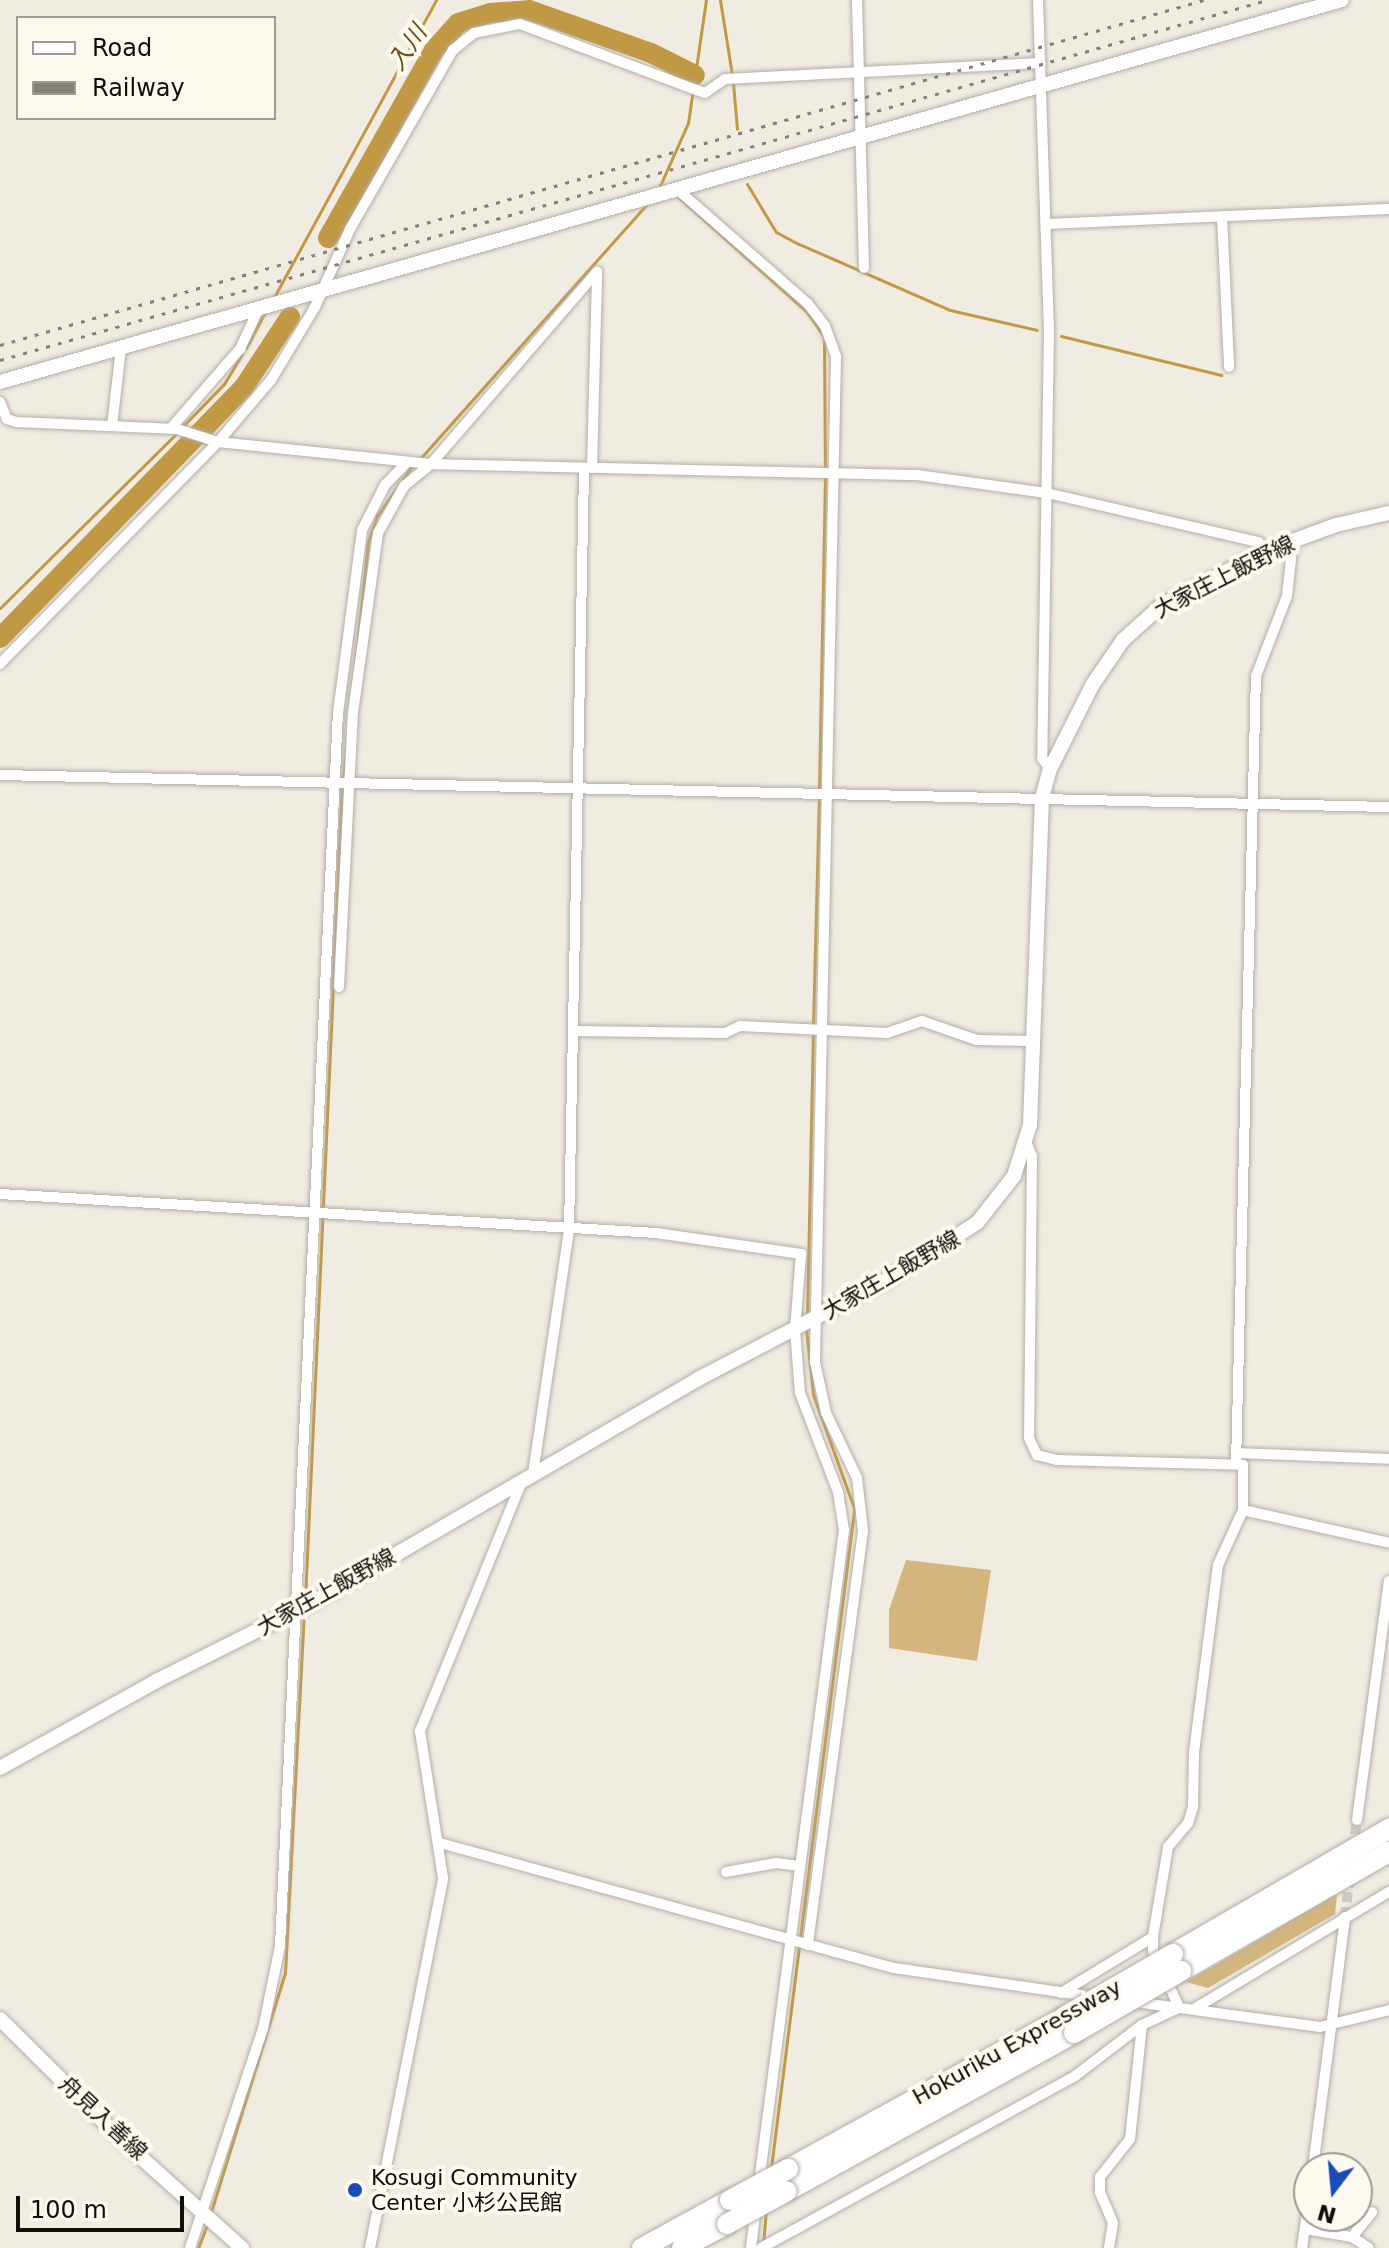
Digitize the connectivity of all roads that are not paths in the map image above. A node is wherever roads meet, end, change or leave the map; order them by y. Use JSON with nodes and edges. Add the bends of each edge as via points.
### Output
{"nodes":[{"id":1,"x":857,"y":0,"type":"edge"},
{"id":2,"x":1038,"y":0,"type":"edge"},
{"id":3,"x":1342,"y":0,"type":"edge"},
{"id":4,"x":1041,"y":63,"type":"junction"},
{"id":5,"x":861,"y":72,"type":"junction"},
{"id":6,"x":1039,"y":87,"type":"junction"},
{"id":7,"x":862,"y":137,"type":"junction"},
{"id":8,"x":678,"y":190,"type":"junction"},
{"id":9,"x":1389,"y":209,"type":"edge"},
{"id":10,"x":1222,"y":216,"type":"junction"},
{"id":11,"x":1046,"y":224,"type":"junction"},
{"id":12,"x":864,"y":268,"type":"dead end"},
{"id":13,"x":321,"y":292,"type":"junction"},
{"id":14,"x":258,"y":310,"type":"junction"},
{"id":15,"x":121,"y":348,"type":"junction"},
{"id":16,"x":1229,"y":367,"type":"dead end"},
{"id":17,"x":0,"y":382,"type":"edge"},
{"id":18,"x":0,"y":402,"type":"edge"},
{"id":19,"x":112,"y":426,"type":"junction"},
{"id":20,"x":174,"y":429,"type":"junction"},
{"id":21,"x":214,"y":440,"type":"junction"},
{"id":22,"x":407,"y":462,"type":"junction"},
{"id":23,"x":431,"y":464,"type":"junction"},
{"id":24,"x":588,"y":468,"type":"junction"},
{"id":25,"x":835,"y":474,"type":"junction"},
{"id":26,"x":1047,"y":493,"type":"junction"},
{"id":27,"x":1389,"y":513,"type":"edge"},
{"id":28,"x":1293,"y":541,"type":"junction"},
{"id":29,"x":1268,"y":550,"type":"junction"},
{"id":30,"x":0,"y":664,"type":"edge"},
{"id":31,"x":1050,"y":769,"type":"junction"},
{"id":32,"x":0,"y":775,"type":"edge"},
{"id":33,"x":333,"y":783,"type":"junction"},
{"id":34,"x":351,"y":784,"type":"junction"},
{"id":35,"x":579,"y":788,"type":"junction"},
{"id":36,"x":827,"y":794,"type":"junction"},
{"id":37,"x":1042,"y":798,"type":"junction"},
{"id":38,"x":1252,"y":804,"type":"junction"},
{"id":39,"x":1389,"y":807,"type":"edge"},
{"id":40,"x":339,"y":987,"type":"dead end"},
{"id":41,"x":574,"y":1031,"type":"junction"},
{"id":42,"x":821,"y":1031,"type":"junction"},
{"id":43,"x":1034,"y":1041,"type":"junction"},
{"id":44,"x":1026,"y":1142,"type":"junction"},
{"id":45,"x":0,"y":1194,"type":"edge"},
{"id":46,"x":314,"y":1215,"type":"junction"},
{"id":47,"x":569,"y":1231,"type":"junction"},
{"id":48,"x":801,"y":1254,"type":"junction"},
{"id":49,"x":817,"y":1256,"type":"junction"},
{"id":50,"x":805,"y":1324,"type":"junction"},
{"id":51,"x":1236,"y":1459,"type":"junction"},
{"id":52,"x":1389,"y":1459,"type":"edge"},
{"id":53,"x":528,"y":1478,"type":"junction"},
{"id":54,"x":1243,"y":1510,"type":"junction"},
{"id":55,"x":1389,"y":1543,"type":"edge"},
{"id":56,"x":1389,"y":1581,"type":"edge"},
{"id":57,"x":301,"y":1608,"type":"junction"},
{"id":58,"x":0,"y":1768,"type":"edge"},
{"id":59,"x":1357,"y":1820,"type":"tunnel mouth"},
{"id":60,"x":1385,"y":1836,"type":"edge"},
{"id":61,"x":440,"y":1843,"type":"junction"},
{"id":62,"x":800,"y":1866,"type":"junction"},
{"id":63,"x":726,"y":1872,"type":"dead end"},
{"id":64,"x":1389,"y":1892,"type":"edge"},
{"id":65,"x":1345,"y":1917,"type":"junction"},
{"id":66,"x":1153,"y":1937,"type":"junction"},
{"id":67,"x":790,"y":1941,"type":"junction"},
{"id":68,"x":808,"y":1945,"type":"junction"},
{"id":69,"x":1061,"y":1993,"type":"junction"},
{"id":70,"x":1179,"y":2007,"type":"junction"},
{"id":71,"x":1194,"y":2009,"type":"junction"},
{"id":72,"x":1389,"y":2010,"type":"edge"},
{"id":73,"x":0,"y":2019,"type":"edge"},
{"id":74,"x":1069,"y":2025,"type":"junction"},
{"id":75,"x":1142,"y":2025,"type":"junction"},
{"id":76,"x":1331,"y":2027,"type":"junction"},
{"id":77,"x":1315,"y":2152,"type":"edge"},
{"id":78,"x":203,"y":2209,"type":"junction"},
{"id":79,"x":1323,"y":2232,"type":"edge"},
{"id":80,"x":1356,"y":2232,"type":"edge"},
{"id":81,"x":1352,"y":2237,"type":"junction"},
{"id":82,"x":771,"y":2245,"type":"edge"},
{"id":83,"x":190,"y":2248,"type":"edge"},
{"id":84,"x":242,"y":2248,"type":"edge"},
{"id":85,"x":370,"y":2248,"type":"edge"},
{"id":86,"x":642,"y":2248,"type":"edge"},
{"id":87,"x":682,"y":2248,"type":"edge"},
{"id":88,"x":751,"y":2248,"type":"edge"},
{"id":89,"x":761,"y":2248,"type":"edge"},
{"id":90,"x":1109,"y":2248,"type":"edge"},
{"id":91,"x":1369,"y":2248,"type":"edge"}],
"edges":[{"from":1,"to":5,"type":"street"},
{"from":2,"to":4,"type":"street"},
{"from":3,"to":6,"type":"main road"},
{"from":4,"to":5,"type":"street"},
{"from":4,"to":6,"type":"street"},
{"from":5,"to":7,"type":"street"},
{"from":5,"to":13,"type":"street","via":[[725,79],[695,91],[520,24],[474,33],[453,50],[350,229]]},
{"from":6,"to":7,"type":"main road"},
{"from":6,"to":11,"type":"street"},
{"from":7,"to":8,"type":"main road"},
{"from":7,"to":12,"type":"street"},
{"from":8,"to":13,"type":"main road"},
{"from":8,"to":25,"type":"street","via":[[799,295],[825,326],[836,357]]},
{"from":9,"to":10,"type":"street"},
{"from":10,"to":11,"type":"street"},
{"from":10,"to":16,"type":"street"},
{"from":11,"to":26,"type":"street"},
{"from":13,"to":14,"type":"main road"},
{"from":13,"to":21,"type":"street","via":[[271,380]]},
{"from":14,"to":15,"type":"main road"},
{"from":14,"to":20,"type":"street","via":[[240,349]]},
{"from":15,"to":17,"type":"main road"},
{"from":15,"to":19,"type":"street"},
{"from":18,"to":19,"type":"street","via":[[7,419],[16,422]]},
{"from":19,"to":20,"type":"street"},
{"from":20,"to":21,"type":"street"},
{"from":21,"to":22,"type":"street"},
{"from":21,"to":30,"type":"street"},
{"from":22,"to":23,"type":"street"},
{"from":22,"to":33,"type":"street","via":[[385,485],[362,530]]},
{"from":23,"to":24,"type":"street"},
{"from":23,"to":24,"type":"street","via":[[597,272]]},
{"from":23,"to":34,"type":"street","via":[[404,486],[378,533],[353,713]]},
{"from":24,"to":25,"type":"street"},
{"from":24,"to":35,"type":"street"},
{"from":25,"to":26,"type":"street","via":[[917,475]]},
{"from":25,"to":36,"type":"street"},
{"from":26,"to":29,"type":"street","via":[[1258,542]]},
{"from":26,"to":31,"type":"street","via":[[1042,758]]},
{"from":27,"to":28,"type":"main road","name":"大家庄上飯野線"},
{"from":28,"to":29,"type":"main road","name":"大家庄上飯野線"},
{"from":28,"to":38,"type":"street","via":[[1287,596],[1256,676]]},
{"from":29,"to":31,"type":"main road","name":"大家庄上飯野線","via":[[1140,622],[1093,684]]},
{"from":31,"to":37,"type":"main road","name":"大家庄上飯野線"},
{"from":32,"to":33,"type":"street"},
{"from":33,"to":34,"type":"street"},
{"from":33,"to":46,"type":"street"},
{"from":34,"to":35,"type":"street"},
{"from":34,"to":40,"type":"street"},
{"from":35,"to":36,"type":"street"},
{"from":35,"to":41,"type":"street"},
{"from":36,"to":37,"type":"street"},
{"from":36,"to":42,"type":"street"},
{"from":37,"to":38,"type":"street"},
{"from":37,"to":43,"type":"main road","name":"大家庄上飯野線"},
{"from":38,"to":39,"type":"street"},
{"from":38,"to":51,"type":"street"},
{"from":41,"to":42,"type":"street","via":[[725,1033],[740,1026]]},
{"from":41,"to":47,"type":"street"},
{"from":42,"to":43,"type":"street","via":[[887,1033],[922,1021],[977,1040]]},
{"from":42,"to":49,"type":"street"},
{"from":43,"to":44,"type":"main road","name":"大家庄上飯野線"},
{"from":44,"to":50,"type":"main road","name":"大家庄上飯野線","via":[[1007,1187],[977,1223]]},
{"from":44,"to":51,"type":"street","via":[[1032,1156],[1029,1438],[1037,1455],[1057,1460]]},
{"from":45,"to":46,"type":"street"},
{"from":46,"to":47,"type":"street"},
{"from":46,"to":57,"type":"street"},
{"from":47,"to":48,"type":"street","via":[[656,1233]]},
{"from":47,"to":53,"type":"street"},
{"from":48,"to":49,"type":"street"},
{"from":48,"to":50,"type":"street"},
{"from":49,"to":50,"type":"street"},
{"from":50,"to":53,"type":"main road","name":"大家庄上飯野線"},
{"from":50,"to":62,"type":"street","via":[[800,1393],[838,1492],[844,1530]]},
{"from":50,"to":68,"type":"street","via":[[826,1413],[857,1478],[863,1531]]},
{"from":51,"to":52,"type":"street"},
{"from":51,"to":54,"type":"street","via":[[1243,1465]]},
{"from":53,"to":57,"type":"main road","name":"大家庄上飯野線"},
{"from":53,"to":61,"type":"street","via":[[420,1731]]},
{"from":54,"to":55,"type":"street"},
{"from":54,"to":66,"type":"street","via":[[1218,1565],[1194,1753],[1193,1807],[1188,1823],[1168,1847]]},
{"from":56,"to":59,"type":"street"},
{"from":57,"to":58,"type":"main road","name":"大家庄上飯野線"},
{"from":57,"to":78,"type":"street","via":[[275,1989]]},
{"from":60,"to":74,"type":"highway","name":"Hokuriku Expressway","bridge":true},
{"from":61,"to":67,"type":"street"},
{"from":61,"to":85,"type":"street","via":[[439,1902]]},
{"from":62,"to":63,"type":"street","via":[[776,1863]]},
{"from":62,"to":67,"type":"street"},
{"from":64,"to":65,"type":"street"},
{"from":65,"to":71,"type":"street"},
{"from":65,"to":76,"type":"street"},
{"from":66,"to":69,"type":"street"},
{"from":66,"to":70,"type":"street","via":[[1153,1951]]},
{"from":67,"to":68,"type":"street"},
{"from":67,"to":88,"type":"street"},
{"from":68,"to":69,"type":"street","via":[[931,1977]]},
{"from":69,"to":70,"type":"street"},
{"from":70,"to":71,"type":"street"},
{"from":70,"to":75,"type":"street"},
{"from":71,"to":76,"type":"street"},
{"from":72,"to":76,"type":"street"},
{"from":73,"to":78,"type":"main road","name":"舟見入善線","via":[[128,2146]]},
{"from":74,"to":86,"type":"highway","name":"Hokuriku Expressway","bridge":true},
{"from":74,"to":87,"type":"highway","name":"Hokuriku Expressway","bridge":true},
{"from":75,"to":82,"type":"street","via":[[1075,2076]]},
{"from":75,"to":90,"type":"street","via":[[1130,2139],[1100,2177],[1100,2192],[1113,2223]]},
{"from":76,"to":77,"type":"street"},
{"from":78,"to":83,"type":"street"},
{"from":78,"to":84,"type":"main road","name":"舟見入善線"},
{"from":79,"to":81,"type":"street"},
{"from":80,"to":81,"type":"street"},
{"from":81,"to":91,"type":"street"},
{"from":82,"to":89,"type":"street"}]}
